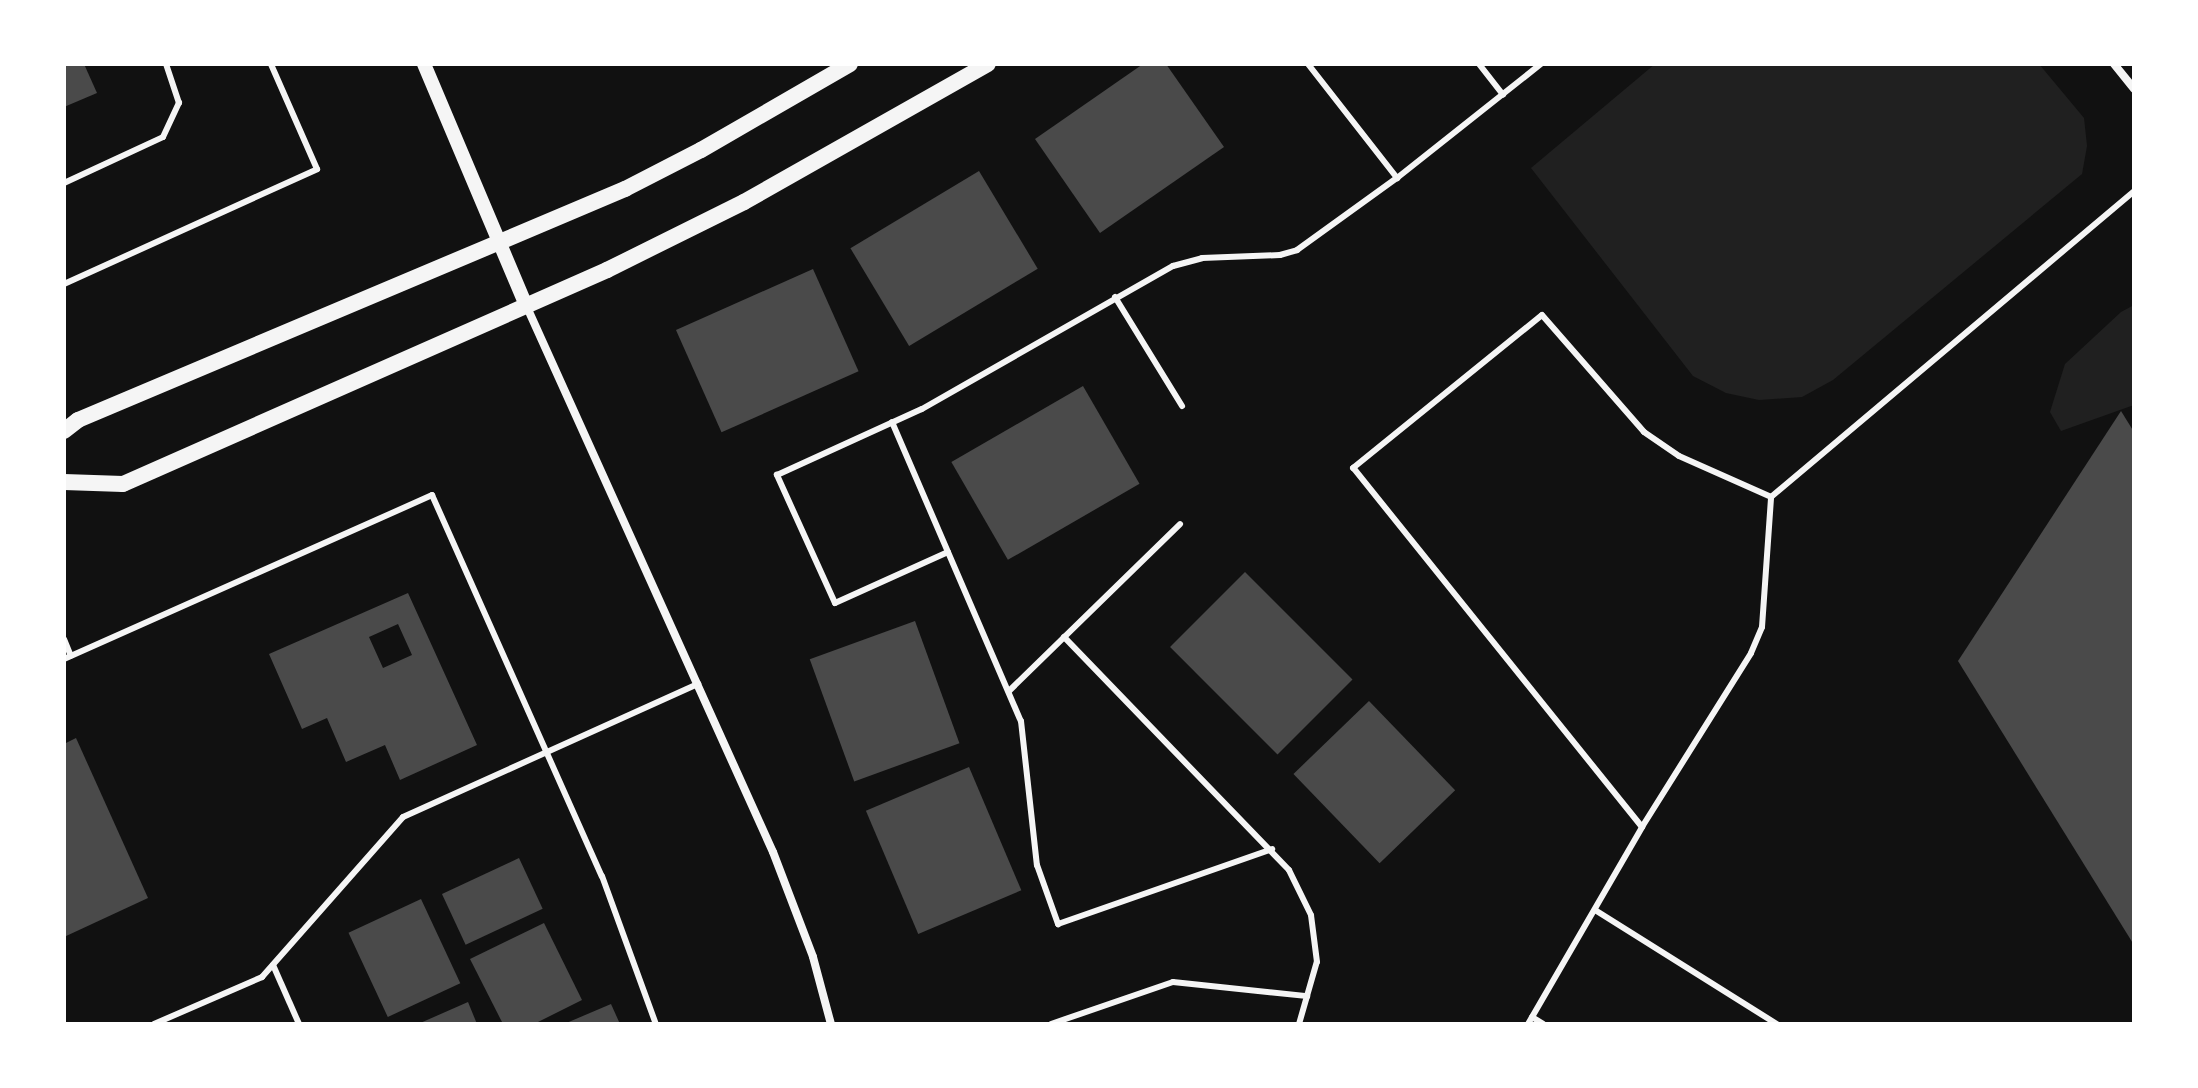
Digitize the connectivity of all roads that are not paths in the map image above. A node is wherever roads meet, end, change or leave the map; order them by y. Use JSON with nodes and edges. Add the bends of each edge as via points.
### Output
{"nodes":[{"id":1,"x":166,"y":64,"type":"edge"},
{"id":2,"x":271,"y":64,"type":"edge"},
{"id":3,"x":424,"y":64,"type":"edge"},
{"id":4,"x":850,"y":64,"type":"edge"},
{"id":5,"x":988,"y":64,"type":"edge"},
{"id":6,"x":1308,"y":64,"type":"edge"},
{"id":7,"x":1479,"y":64,"type":"edge"},
{"id":8,"x":1541,"y":64,"type":"edge"},
{"id":9,"x":2114,"y":64,"type":"edge"},
{"id":10,"x":2133,"y":85,"type":"edge"},
{"id":11,"x":1503,"y":95,"type":"junction"},
{"id":12,"x":1397,"y":178,"type":"junction"},
{"id":13,"x":64,"y":183,"type":"edge"},
{"id":14,"x":2134,"y":191,"type":"edge"},
{"id":15,"x":500,"y":239,"type":"junction"},
{"id":16,"x":64,"y":284,"type":"edge"},
{"id":17,"x":1115,"y":297,"type":"junction"},
{"id":18,"x":526,"y":305,"type":"junction"},
{"id":19,"x":1182,"y":406,"type":"dead end"},
{"id":20,"x":892,"y":422,"type":"junction"},
{"id":21,"x":64,"y":431,"type":"edge"},
{"id":22,"x":64,"y":482,"type":"edge"},
{"id":23,"x":1771,"y":497,"type":"junction"},
{"id":24,"x":1180,"y":524,"type":"dead end"},
{"id":25,"x":948,"y":552,"type":"junction"},
{"id":26,"x":1064,"y":637,"type":"junction"},
{"id":27,"x":64,"y":639,"type":"edge"},
{"id":28,"x":68,"y":657,"type":"edge"},
{"id":29,"x":698,"y":684,"type":"junction"},
{"id":30,"x":1009,"y":691,"type":"junction"},
{"id":31,"x":547,"y":752,"type":"junction"},
{"id":32,"x":1642,"y":827,"type":"junction"},
{"id":33,"x":1272,"y":849,"type":"junction"},
{"id":34,"x":1595,"y":910,"type":"junction"},
{"id":35,"x":273,"y":965,"type":"junction"},
{"id":36,"x":1307,"y":996,"type":"junction"},
{"id":37,"x":1530,"y":1021,"type":"edge"},
{"id":38,"x":154,"y":1024,"type":"edge"},
{"id":39,"x":299,"y":1024,"type":"edge"},
{"id":40,"x":656,"y":1024,"type":"edge"},
{"id":41,"x":831,"y":1024,"type":"edge"},
{"id":42,"x":1051,"y":1024,"type":"edge"},
{"id":43,"x":1299,"y":1024,"type":"edge"},
{"id":44,"x":1543,"y":1024,"type":"edge"},
{"id":45,"x":1777,"y":1024,"type":"edge"}],
"edges":[{"from":1,"to":13,"type":"lane","via":[[179,103],[163,137]]},
{"from":2,"to":16,"type":"lane","via":[[317,169]]},
{"from":3,"to":15,"type":"street"},
{"from":4,"to":15,"type":"main road","via":[[638,182]]},
{"from":5,"to":18,"type":"main road","via":[[744,202]]},
{"from":6,"to":12,"type":"lane"},
{"from":7,"to":11,"type":"lane"},
{"from":8,"to":11,"type":"lane"},
{"from":9,"to":10,"type":"street"},
{"from":11,"to":12,"type":"lane"},
{"from":12,"to":17,"type":"lane","via":[[1297,250],[1189,261]]},
{"from":14,"to":23,"type":"lane"},
{"from":15,"to":18,"type":"street"},
{"from":15,"to":21,"type":"main road","via":[[78,420]]},
{"from":17,"to":19,"type":"lane"},
{"from":17,"to":20,"type":"lane"},
{"from":18,"to":22,"type":"main road","via":[[123,484]]},
{"from":18,"to":29,"type":"street"},
{"from":20,"to":25,"type":"lane"},
{"from":20,"to":25,"type":"lane","via":[[777,475],[835,603]]},
{"from":23,"to":32,"type":"lane","via":[[1762,627],[1713,717]]},
{"from":23,"to":32,"type":"lane","via":[[1679,456],[1644,432],[1542,315],[1353,468]]},
{"from":24,"to":26,"type":"lane"},
{"from":25,"to":30,"type":"lane"},
{"from":26,"to":30,"type":"lane"},
{"from":26,"to":33,"type":"lane"},
{"from":27,"to":28,"type":"lane"},
{"from":28,"to":31,"type":"lane","via":[[432,495]]},
{"from":29,"to":31,"type":"lane"},
{"from":29,"to":41,"type":"street","via":[[795,904]]},
{"from":30,"to":33,"type":"lane","via":[[1025,735],[1037,865],[1058,924]]},
{"from":31,"to":35,"type":"lane","via":[[403,817]]},
{"from":31,"to":40,"type":"lane","via":[[602,876]]},
{"from":32,"to":34,"type":"lane"},
{"from":33,"to":36,"type":"lane","via":[[1302,894],[1316,934],[1317,962]]},
{"from":34,"to":37,"type":"lane"},
{"from":34,"to":45,"type":"lane"},
{"from":35,"to":38,"type":"lane","via":[[262,977]]},
{"from":35,"to":39,"type":"lane"},
{"from":36,"to":42,"type":"lane","via":[[1173,982]]},
{"from":36,"to":43,"type":"lane"},
{"from":37,"to":44,"type":"lane"}]}
